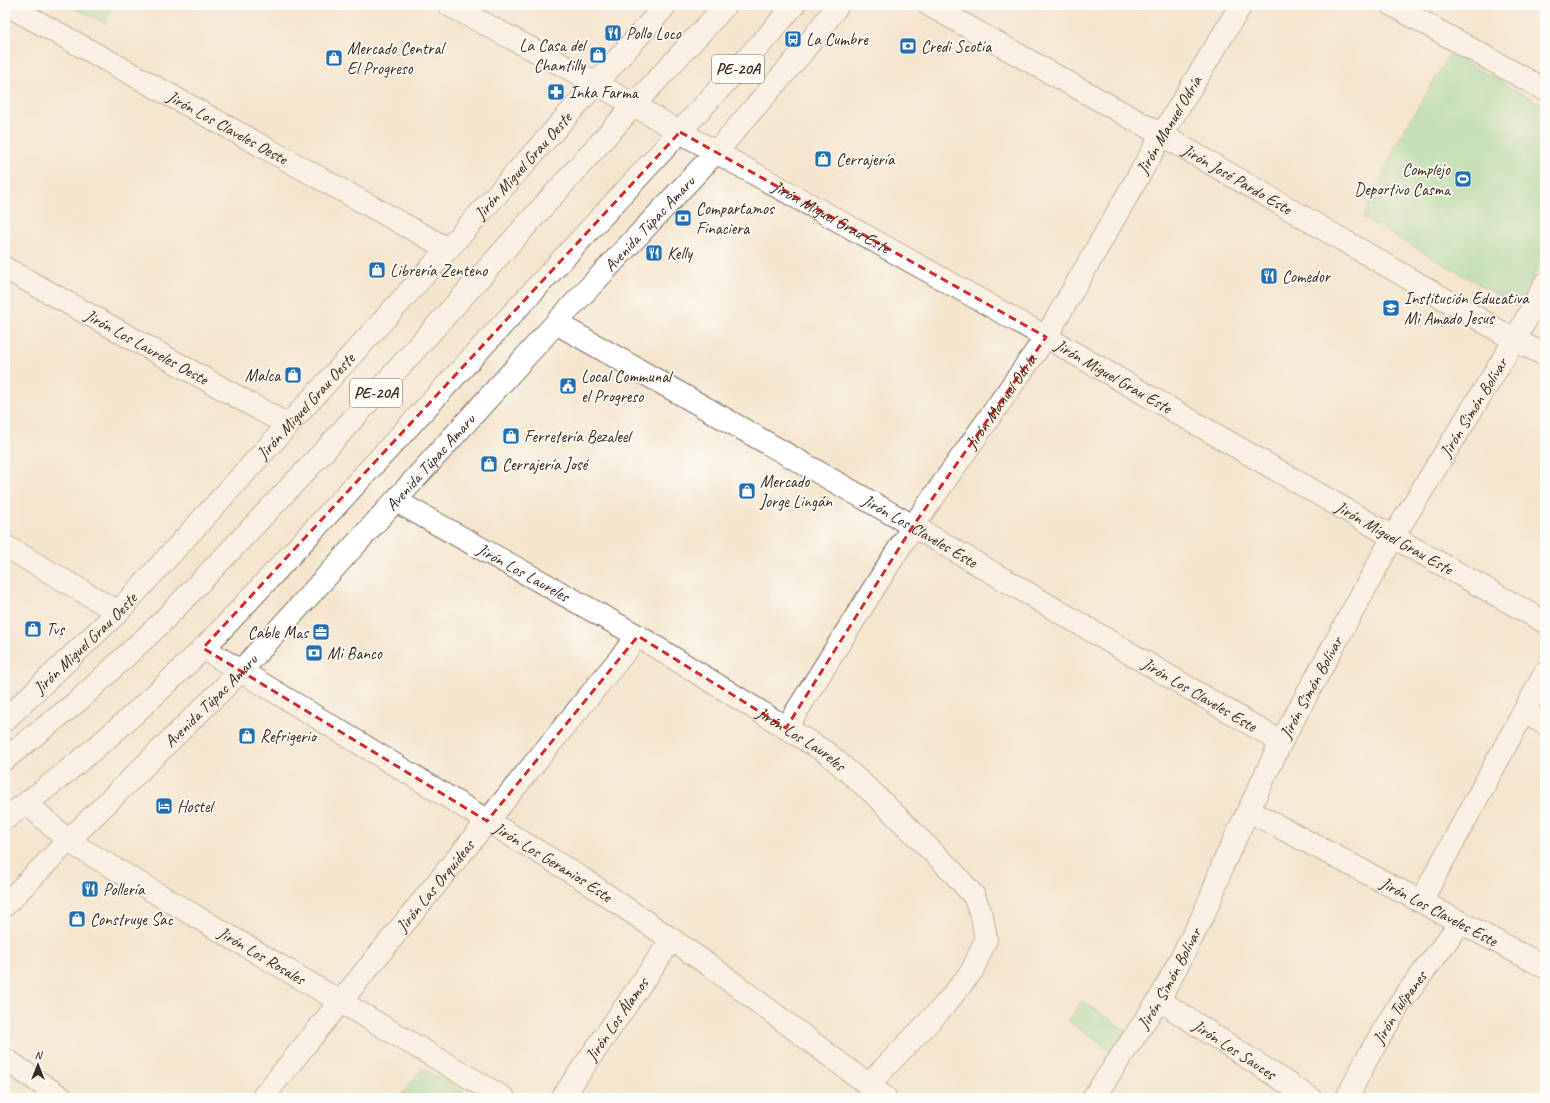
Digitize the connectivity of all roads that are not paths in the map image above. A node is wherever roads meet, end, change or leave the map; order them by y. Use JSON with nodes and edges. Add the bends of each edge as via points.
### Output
{"nodes":[{"id":1,"x":450,"y":5,"type":"edge"},
{"id":2,"x":666,"y":5,"type":"edge"},
{"id":3,"x":726,"y":5,"type":"edge"},
{"id":4,"x":794,"y":5,"type":"edge"},
{"id":5,"x":838,"y":5,"type":"edge"},
{"id":6,"x":929,"y":5,"type":"edge"},
{"id":7,"x":1241,"y":5,"type":"edge"},
{"id":8,"x":1392,"y":5,"type":"edge"},
{"id":9,"x":16,"y":7,"type":"edge"},
{"id":10,"x":596,"y":83,"type":"junction"},
{"id":11,"x":1545,"y":90,"type":"edge"},
{"id":12,"x":634,"y":105,"type":"junction"},
{"id":13,"x":680,"y":132,"type":"junction"},
{"id":14,"x":1162,"y":135,"type":"junction"},
{"id":15,"x":716,"y":152,"type":"junction"},
{"id":16,"x":448,"y":249,"type":"junction"},
{"id":17,"x":5,"y":268,"type":"edge"},
{"id":18,"x":1545,"y":284,"type":"edge"},
{"id":19,"x":556,"y":324,"type":"junction"},
{"id":20,"x":1046,"y":337,"type":"junction"},
{"id":21,"x":1515,"y":340,"type":"junction"},
{"id":22,"x":1545,"y":355,"type":"edge"},
{"id":23,"x":288,"y":425,"type":"junction"},
{"id":24,"x":396,"y":501,"type":"junction"},
{"id":25,"x":913,"y":526,"type":"junction"},
{"id":26,"x":1392,"y":537,"type":"junction"},
{"id":27,"x":5,"y":546,"type":"edge"},
{"id":28,"x":118,"y":612,"type":"junction"},
{"id":29,"x":1545,"y":622,"type":"edge"},
{"id":30,"x":638,"y":636,"type":"junction"},
{"id":31,"x":203,"y":648,"type":"junction"},
{"id":32,"x":240,"y":672,"type":"junction"},
{"id":33,"x":1545,"y":673,"type":"edge"},
{"id":34,"x":1524,"y":712,"type":"junction"},
{"id":35,"x":5,"y":720,"type":"edge"},
{"id":36,"x":1545,"y":724,"type":"edge"},
{"id":37,"x":786,"y":728,"type":"junction"},
{"id":38,"x":1281,"y":742,"type":"junction"},
{"id":39,"x":5,"y":759,"type":"edge"},
{"id":40,"x":27,"y":803,"type":"junction"},
{"id":41,"x":1249,"y":811,"type":"junction"},
{"id":42,"x":5,"y":819,"type":"edge"},
{"id":43,"x":487,"y":821,"type":"junction"},
{"id":44,"x":68,"y":841,"type":"junction"},
{"id":45,"x":1421,"y":901,"type":"junction"},
{"id":46,"x":5,"y":905,"type":"edge"},
{"id":47,"x":1461,"y":922,"type":"junction"},
{"id":48,"x":672,"y":939,"type":"junction"},
{"id":49,"x":1545,"y":967,"type":"edge"},
{"id":50,"x":1159,"y":1000,"type":"junction"},
{"id":51,"x":340,"y":1001,"type":"junction"},
{"id":52,"x":5,"y":1059,"type":"edge"},
{"id":53,"x":868,"y":1085,"type":"junction"},
{"id":54,"x":62,"y":1098,"type":"edge"},
{"id":55,"x":262,"y":1098,"type":"edge"},
{"id":56,"x":504,"y":1098,"type":"edge"},
{"id":57,"x":562,"y":1098,"type":"edge"},
{"id":58,"x":886,"y":1098,"type":"edge"},
{"id":59,"x":1093,"y":1098,"type":"edge"},
{"id":60,"x":1310,"y":1098,"type":"edge"},
{"id":61,"x":1348,"y":1098,"type":"edge"}],
"edges":[{"from":1,"to":10,"type":"main road"},
{"from":2,"to":10,"type":"main road","name":"Jirón Miguel Grau Oeste"},
{"from":3,"to":12,"type":"main road","number":"PE-20A"},
{"from":4,"to":13,"type":"main road","number":"PE-20A"},
{"from":5,"to":15,"type":"main road","name":"Avenida Túpac Amaru","via":[[800,55]]},
{"from":6,"to":14,"type":"main road","name":"Jirón José Pardo Este"},
{"from":7,"to":14,"type":"main road","name":"Jirón Manuel Odría"},
{"from":8,"to":11,"type":"main road"},
{"from":9,"to":16,"type":"main road","name":"Jirón Los Claveles Oeste"},
{"from":10,"to":12,"type":"main road"},
{"from":10,"to":16,"type":"main road","name":"Jirón Miguel Grau Oeste"},
{"from":12,"to":13,"type":"main road"},
{"from":12,"to":39,"type":"main road","number":"PE-20A","via":[[327,448],[166,617],[78,702]]},
{"from":13,"to":15,"type":"main road","name":"Jirón Miguel Grau Este"},
{"from":13,"to":31,"type":"main road","number":"PE-20A"},
{"from":14,"to":20,"type":"main road","name":"Jirón Manuel Odría"},
{"from":14,"to":21,"type":"main road","name":"Jirón José Pardo Este"},
{"from":15,"to":19,"type":"main road","name":"Avenida Túpac Amaru"},
{"from":15,"to":20,"type":"main road","name":"Jirón Miguel Grau Este"},
{"from":16,"to":23,"type":"main road","name":"Jirón Miguel Grau Oeste"},
{"from":17,"to":23,"type":"main road","name":"Jirón Los Laureles Oeste"},
{"from":18,"to":21,"type":"main road","name":"Jirón Simón Bolívar"},
{"from":19,"to":24,"type":"main road","name":"Avenida Túpac Amaru"},
{"from":19,"to":25,"type":"main road","name":"Jirón Los Claveles Este"},
{"from":20,"to":25,"type":"main road","name":"Jirón Manuel Odría"},
{"from":20,"to":26,"type":"main road","name":"Jirón Miguel Grau Este"},
{"from":21,"to":22,"type":"main road","name":"Jirón José Pardo Este"},
{"from":21,"to":26,"type":"main road","name":"Jirón Simón Bolívar"},
{"from":23,"to":28,"type":"main road","name":"Jirón Miguel Grau Oeste"},
{"from":24,"to":30,"type":"main road","name":"Jirón Los Laureles"},
{"from":24,"to":32,"type":"main road","name":"Avenida Túpac Amaru"},
{"from":25,"to":37,"type":"main road","name":"Jirón Manuel Odría"},
{"from":25,"to":38,"type":"main road","name":"Jirón Los Claveles Este"},
{"from":26,"to":29,"type":"main road","name":"Jirón Miguel Grau Este"},
{"from":26,"to":38,"type":"main road","name":"Jirón Simón Bolívar"},
{"from":27,"to":28,"type":"main road"},
{"from":28,"to":35,"type":"main road","name":"Jirón Miguel Grau Oeste"},
{"from":30,"to":37,"type":"main road","name":"Jirón Los Laureles"},
{"from":30,"to":43,"type":"main road","name":"Jirón Las Orquídeas"},
{"from":31,"to":32,"type":"main road","name":"Jirón Los Geranios Este"},
{"from":31,"to":40,"type":"main road","number":"PE-20A","via":[[137,711]]},
{"from":32,"to":43,"type":"main road","name":"Jirón Los Geranios Este"},
{"from":32,"to":44,"type":"main road","name":"Avenida Túpac Amaru"},
{"from":33,"to":34,"type":"main road"},
{"from":34,"to":36,"type":"main road"},
{"from":34,"to":45,"type":"main road"},
{"from":37,"to":53,"type":"main road","name":"Jirón Los Laureles","via":[[827,753],[874,794],[952,871],[974,896],[982,916],[986,939],[972,971],[944,1006]]},
{"from":38,"to":41,"type":"main road","name":"Jirón Simón Bolívar"},
{"from":40,"to":42,"type":"main road","number":"PE-20A"},
{"from":40,"to":44,"type":"main road","name":"Jirón Los Rosales"},
{"from":41,"to":45,"type":"main road","name":"Jirón Los Claveles Este"},
{"from":41,"to":50,"type":"main road","name":"Jirón Simón Bolívar","via":[[1223,864],[1201,920]]},
{"from":43,"to":48,"type":"main road","name":"Jirón Los Geranios Este","via":[[583,878]]},
{"from":43,"to":51,"type":"main road","name":"Jirón Las Orquídeas"},
{"from":44,"to":46,"type":"main road","name":"Avenida Túpac Amaru"},
{"from":44,"to":51,"type":"main road","name":"Jirón Los Rosales"},
{"from":45,"to":47,"type":"main road","name":"Jirón Los Claveles Este"},
{"from":47,"to":49,"type":"main road","name":"Jirón Los Claveles Este"},
{"from":47,"to":61,"type":"main road","name":"Jirón Tulipanes","via":[[1400,1002],[1366,1060]]},
{"from":48,"to":53,"type":"main road","name":"Jirón Los Geranios Este"},
{"from":48,"to":57,"type":"main road","name":"Jirón Los Álamos"},
{"from":50,"to":59,"type":"main road","name":"Jirón Simón Bolívar"},
{"from":50,"to":60,"type":"main road","name":"Jirón Los Sauces"},
{"from":51,"to":55,"type":"main road","name":"Jirón Las Orquídeas"},
{"from":51,"to":56,"type":"main road","name":"Jirón Los Rosales"},
{"from":52,"to":54,"type":"main road"},
{"from":53,"to":58,"type":"main road","name":"Jirón Los Geranios Este"}]}
